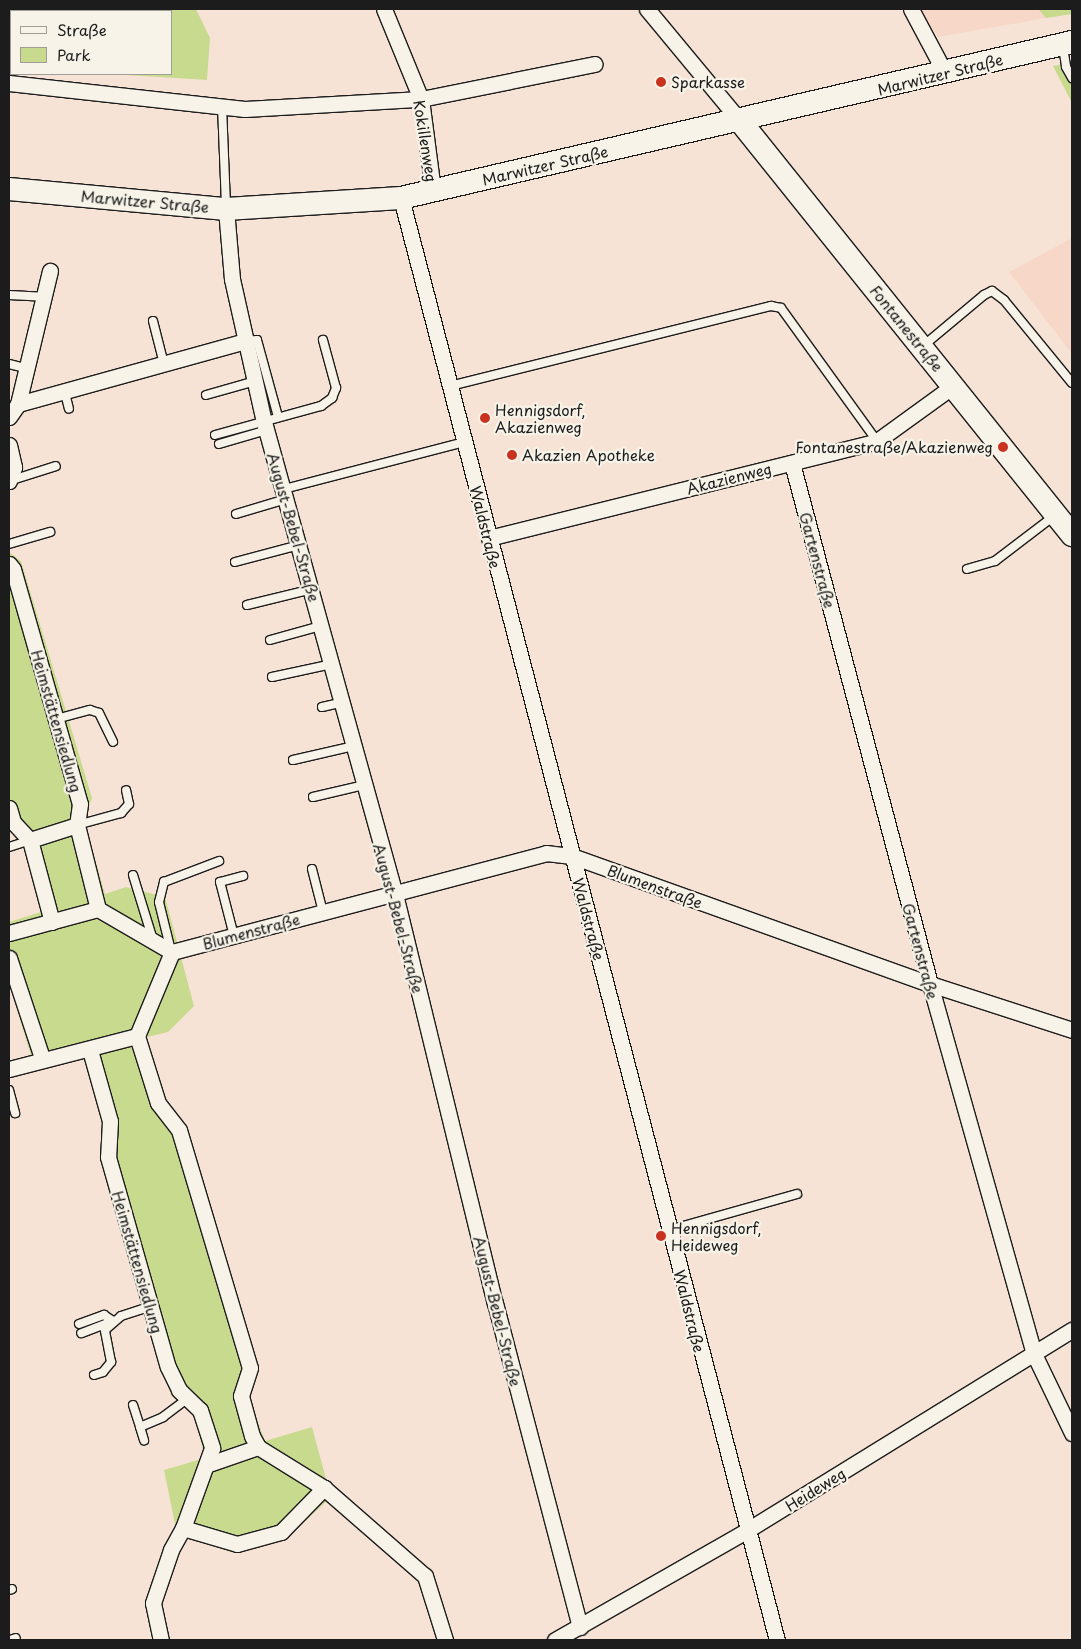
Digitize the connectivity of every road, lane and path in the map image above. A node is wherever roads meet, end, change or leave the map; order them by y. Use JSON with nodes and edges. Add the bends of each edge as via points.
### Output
{"nodes":[{"id":1,"x":384,"y":9,"type":"edge"},
{"id":2,"x":647,"y":9,"type":"edge"},
{"id":3,"x":911,"y":9,"type":"edge"},
{"id":4,"x":1067,"y":43,"type":"edge"},
{"id":5,"x":594,"y":64,"type":"dead end"},
{"id":6,"x":945,"y":73,"type":"junction"},
{"id":7,"x":1072,"y":78,"type":"edge"},
{"id":8,"x":9,"y":83,"type":"edge"},
{"id":9,"x":421,"y":99,"type":"junction"},
{"id":10,"x":222,"y":106,"type":"junction"},
{"id":11,"x":740,"y":121,"type":"junction"},
{"id":12,"x":9,"y":189,"type":"edge"},
{"id":13,"x":433,"y":190,"type":"junction"},
{"id":14,"x":401,"y":198,"type":"junction"},
{"id":15,"x":226,"y":209,"type":"junction"},
{"id":16,"x":50,"y":271,"type":"dead end"},
{"id":17,"x":9,"y":295,"type":"edge"},
{"id":18,"x":43,"y":298,"type":"junction"},
{"id":19,"x":153,"y":321,"type":"dead end"},
{"id":20,"x":323,"y":340,"type":"dead end"},
{"id":21,"x":245,"y":341,"type":"junction"},
{"id":22,"x":922,"y":347,"type":"junction"},
{"id":23,"x":9,"y":364,"type":"edge"},
{"id":24,"x":164,"y":364,"type":"junction"},
{"id":25,"x":25,"y":368,"type":"junction"},
{"id":26,"x":255,"y":381,"type":"junction"},
{"id":27,"x":1072,"y":383,"type":"edge"},
{"id":28,"x":450,"y":386,"type":"junction"},
{"id":29,"x":953,"y":386,"type":"junction"},
{"id":30,"x":65,"y":393,"type":"junction"},
{"id":31,"x":206,"y":395,"type":"dead end"},
{"id":32,"x":18,"y":404,"type":"junction"},
{"id":33,"x":69,"y":408,"type":"dead end"},
{"id":34,"x":9,"y":417,"type":"edge"},
{"id":35,"x":270,"y":423,"type":"junction"},
{"id":36,"x":215,"y":435,"type":"dead end"},
{"id":37,"x":878,"y":441,"type":"junction"},
{"id":38,"x":464,"y":442,"type":"junction"},
{"id":39,"x":219,"y":444,"type":"dead end"},
{"id":40,"x":9,"y":445,"type":"edge"},
{"id":41,"x":792,"y":462,"type":"junction"},
{"id":42,"x":56,"y":466,"type":"dead end"},
{"id":43,"x":9,"y":481,"type":"edge"},
{"id":44,"x":285,"y":494,"type":"junction"},
{"id":45,"x":236,"y":514,"type":"dead end"},
{"id":46,"x":1056,"y":514,"type":"junction"},
{"id":47,"x":50,"y":532,"type":"dead end"},
{"id":48,"x":1072,"y":535,"type":"edge"},
{"id":49,"x":489,"y":538,"type":"junction"},
{"id":50,"x":9,"y":544,"type":"edge"},
{"id":51,"x":299,"y":545,"type":"junction"},
{"id":52,"x":235,"y":562,"type":"dead end"},
{"id":53,"x":9,"y":564,"type":"edge"},
{"id":54,"x":968,"y":569,"type":"dead end"},
{"id":55,"x":312,"y":589,"type":"junction"},
{"id":56,"x":247,"y":605,"type":"dead end"},
{"id":57,"x":321,"y":626,"type":"junction"},
{"id":58,"x":270,"y":640,"type":"dead end"},
{"id":59,"x":332,"y":664,"type":"junction"},
{"id":60,"x":272,"y":677,"type":"dead end"},
{"id":61,"x":343,"y":702,"type":"junction"},
{"id":62,"x":322,"y":707,"type":"dead end"},
{"id":63,"x":56,"y":719,"type":"junction"},
{"id":64,"x":114,"y":742,"type":"dead end"},
{"id":65,"x":354,"y":746,"type":"junction"},
{"id":66,"x":293,"y":760,"type":"dead end"},
{"id":67,"x":364,"y":785,"type":"junction"},
{"id":68,"x":126,"y":790,"type":"dead end"},
{"id":69,"x":313,"y":797,"type":"dead end"},
{"id":70,"x":9,"y":808,"type":"edge"},
{"id":71,"x":77,"y":825,"type":"junction"},
{"id":72,"x":30,"y":840,"type":"junction"},
{"id":73,"x":9,"y":847,"type":"edge"},
{"id":74,"x":572,"y":856,"type":"junction"},
{"id":75,"x":219,"y":860,"type":"dead end"},
{"id":76,"x":312,"y":869,"type":"dead end"},
{"id":77,"x":133,"y":875,"type":"dead end"},
{"id":78,"x":243,"y":876,"type":"dead end"},
{"id":79,"x":395,"y":894,"type":"junction"},
{"id":80,"x":98,"y":909,"type":"junction"},
{"id":81,"x":323,"y":912,"type":"junction"},
{"id":82,"x":52,"y":922,"type":"junction"},
{"id":83,"x":9,"y":933,"type":"edge"},
{"id":84,"x":234,"y":936,"type":"junction"},
{"id":85,"x":153,"y":942,"type":"junction"},
{"id":86,"x":172,"y":952,"type":"junction"},
{"id":87,"x":9,"y":958,"type":"edge"},
{"id":88,"x":930,"y":984,"type":"junction"},
{"id":89,"x":1072,"y":1030,"type":"edge"},
{"id":90,"x":137,"y":1036,"type":"junction"},
{"id":91,"x":90,"y":1050,"type":"junction"},
{"id":92,"x":42,"y":1058,"type":"junction"},
{"id":93,"x":9,"y":1069,"type":"edge"},
{"id":94,"x":9,"y":1090,"type":"edge"},
{"id":95,"x":15,"y":1113,"type":"dead end"},
{"id":96,"x":797,"y":1194,"type":"dead end"},
{"id":97,"x":669,"y":1230,"type":"junction"},
{"id":98,"x":151,"y":1306,"type":"junction"},
{"id":99,"x":113,"y":1322,"type":"junction"},
{"id":100,"x":79,"y":1324,"type":"dead end"},
{"id":101,"x":1072,"y":1330,"type":"edge"},
{"id":102,"x":81,"y":1334,"type":"dead end"},
{"id":103,"x":1034,"y":1354,"type":"junction"},
{"id":104,"x":94,"y":1375,"type":"dead end"},
{"id":105,"x":188,"y":1398,"type":"junction"},
{"id":106,"x":133,"y":1405,"type":"dead end"},
{"id":107,"x":140,"y":1427,"type":"junction"},
{"id":108,"x":1072,"y":1432,"type":"edge"},
{"id":109,"x":144,"y":1440,"type":"dead end"},
{"id":110,"x":258,"y":1448,"type":"junction"},
{"id":111,"x":209,"y":1464,"type":"junction"},
{"id":112,"x":324,"y":1488,"type":"junction"},
{"id":113,"x":183,"y":1528,"type":"junction"},
{"id":114,"x":746,"y":1531,"type":"junction"},
{"id":115,"x":580,"y":1627,"type":"junction"},
{"id":116,"x":161,"y":1640,"type":"edge"},
{"id":117,"x":444,"y":1640,"type":"edge"},
{"id":118,"x":555,"y":1640,"type":"edge"},
{"id":119,"x":777,"y":1640,"type":"edge"}],
"edges":[{"from":1,"to":9,"type":"street","name":"Kokillenweg"},
{"from":2,"to":11,"type":"street"},
{"from":3,"to":6,"type":"street"},
{"from":4,"to":6,"type":"main road","name":"Marwitzer Straße"},
{"from":4,"to":7,"type":"lane","via":[[1066,67]]},
{"from":5,"to":9,"type":"street"},
{"from":6,"to":11,"type":"main road","name":"Marwitzer Straße"},
{"from":8,"to":10,"type":"street"},
{"from":9,"to":10,"type":"street","via":[[245,109]]},
{"from":9,"to":13,"type":"street","name":"Kokillenweg"},
{"from":10,"to":15,"type":"lane"},
{"from":11,"to":13,"type":"main road","name":"Marwitzer Straße"},
{"from":11,"to":22,"type":"main road","name":"Fontanestraße"},
{"from":12,"to":15,"type":"main road","name":"Marwitzer Straße"},
{"from":13,"to":14,"type":"main road","name":"Marwitzer Straße"},
{"from":14,"to":15,"type":"main road","name":"Marwitzer Straße"},
{"from":14,"to":28,"type":"street","name":"Waldstraße"},
{"from":15,"to":21,"type":"street","name":"August-Bebel-Straße","via":[[232,279]]},
{"from":16,"to":18,"type":"street"},
{"from":17,"to":18,"type":"lane"},
{"from":18,"to":25,"type":"street"},
{"from":19,"to":24,"type":"lane"},
{"from":20,"to":35,"type":"lane","via":[[336,388],[332,398],[321,406]]},
{"from":21,"to":24,"type":"street"},
{"from":21,"to":26,"type":"street","name":"August-Bebel-Straße"},
{"from":21,"to":35,"type":"lane","via":[[258,340]]},
{"from":22,"to":27,"type":"lane","via":[[984,295],[992,292],[1004,300]]},
{"from":22,"to":29,"type":"main road","name":"Fontanestraße"},
{"from":23,"to":25,"type":"lane"},
{"from":24,"to":30,"type":"street"},
{"from":25,"to":32,"type":"street"},
{"from":26,"to":31,"type":"lane"},
{"from":26,"to":35,"type":"street","name":"August-Bebel-Straße"},
{"from":28,"to":37,"type":"lane","via":[[771,306],[781,308]]},
{"from":28,"to":38,"type":"street","name":"Waldstraße"},
{"from":29,"to":37,"type":"street","name":"Akazienweg"},
{"from":29,"to":46,"type":"main road","name":"Fontanestraße"},
{"from":30,"to":32,"type":"street"},
{"from":30,"to":33,"type":"lane"},
{"from":32,"to":34,"type":"street"},
{"from":35,"to":36,"type":"lane"},
{"from":35,"to":39,"type":"lane"},
{"from":35,"to":44,"type":"street","name":"August-Bebel-Straße"},
{"from":37,"to":41,"type":"street","name":"Akazienweg"},
{"from":38,"to":44,"type":"lane"},
{"from":38,"to":49,"type":"street","name":"Waldstraße"},
{"from":40,"to":43,"type":"street","via":[[14,467]]},
{"from":41,"to":49,"type":"street","name":"Akazienweg"},
{"from":41,"to":88,"type":"street","name":"Gartenstraße"},
{"from":42,"to":43,"type":"lane"},
{"from":44,"to":45,"type":"lane"},
{"from":44,"to":51,"type":"street","name":"August-Bebel-Straße"},
{"from":46,"to":48,"type":"main road","name":"Fontanestraße"},
{"from":46,"to":54,"type":"lane","via":[[995,560]]},
{"from":47,"to":50,"type":"lane"},
{"from":49,"to":74,"type":"street","name":"Waldstraße"},
{"from":51,"to":52,"type":"lane"},
{"from":51,"to":55,"type":"street","name":"August-Bebel-Straße"},
{"from":53,"to":63,"type":"street","name":"Heimstättensiedlung","via":[[14,569]]},
{"from":55,"to":56,"type":"lane"},
{"from":55,"to":57,"type":"street","name":"August-Bebel-Straße"},
{"from":57,"to":58,"type":"lane"},
{"from":57,"to":59,"type":"street","name":"August-Bebel-Straße"},
{"from":59,"to":60,"type":"lane"},
{"from":59,"to":61,"type":"street","name":"August-Bebel-Straße"},
{"from":61,"to":62,"type":"lane"},
{"from":61,"to":65,"type":"street","name":"August-Bebel-Straße"},
{"from":63,"to":64,"type":"lane","via":[[90,710],[99,713]]},
{"from":63,"to":71,"type":"street","name":"Heimstättensiedlung","via":[[80,804]]},
{"from":65,"to":66,"type":"lane"},
{"from":65,"to":67,"type":"street","name":"August-Bebel-Straße"},
{"from":67,"to":69,"type":"lane"},
{"from":67,"to":79,"type":"street","name":"August-Bebel-Straße"},
{"from":68,"to":71,"type":"lane","via":[[129,804],[121,813]]},
{"from":70,"to":72,"type":"street","via":[[13,822]]},
{"from":71,"to":72,"type":"street"},
{"from":71,"to":80,"type":"street","name":"Heimstättensiedlung"},
{"from":72,"to":73,"type":"lane"},
{"from":72,"to":82,"type":"street"},
{"from":74,"to":79,"type":"street","name":"Blumenstraße","via":[[546,853]]},
{"from":74,"to":88,"type":"street","name":"Blumenstraße"},
{"from":74,"to":97,"type":"street","name":"Waldstraße"},
{"from":75,"to":86,"type":"lane","via":[[164,882],[159,902]]},
{"from":76,"to":81,"type":"lane"},
{"from":77,"to":85,"type":"lane"},
{"from":78,"to":84,"type":"lane","via":[[220,882]]},
{"from":79,"to":81,"type":"street","name":"Blumenstraße"},
{"from":79,"to":115,"type":"street","name":"August-Bebel-Straße","via":[[495,1303]]},
{"from":80,"to":82,"type":"street"},
{"from":80,"to":85,"type":"street"},
{"from":81,"to":84,"type":"street","name":"Blumenstraße"},
{"from":82,"to":83,"type":"street"},
{"from":84,"to":86,"type":"street","name":"Blumenstraße"},
{"from":85,"to":86,"type":"street"},
{"from":86,"to":90,"type":"street"},
{"from":87,"to":92,"type":"street"},
{"from":88,"to":89,"type":"street","name":"Blumenstraße"},
{"from":88,"to":103,"type":"street","name":"Gartenstraße"},
{"from":90,"to":91,"type":"street"},
{"from":90,"to":110,"type":"street","via":[[158,1103],[179,1130],[250,1368],[241,1396]]},
{"from":91,"to":92,"type":"street"},
{"from":91,"to":98,"type":"street","name":"Heimstättensiedlung","via":[[110,1122],[108,1157]]},
{"from":92,"to":93,"type":"street"},
{"from":94,"to":95,"type":"lane"},
{"from":96,"to":97,"type":"lane"},
{"from":97,"to":114,"type":"street","name":"Waldstraße"},
{"from":98,"to":99,"type":"lane"},
{"from":98,"to":105,"type":"street","name":"Heimstättensiedlung","via":[[168,1367],[179,1390]]},
{"from":99,"to":100,"type":"lane","via":[[104,1315]]},
{"from":99,"to":102,"type":"lane"},
{"from":99,"to":104,"type":"lane","via":[[105,1330],[109,1368]]},
{"from":101,"to":103,"type":"street","name":"Heideweg"},
{"from":103,"to":108,"type":"street","name":"Gartenstraße"},
{"from":103,"to":114,"type":"street","name":"Heideweg"},
{"from":105,"to":107,"type":"lane","via":[[163,1417]]},
{"from":105,"to":111,"type":"street","name":"Heimstättensiedlung","via":[[200,1410],[212,1448]]},
{"from":106,"to":107,"type":"lane"},
{"from":107,"to":109,"type":"lane"},
{"from":110,"to":111,"type":"street"},
{"from":110,"to":112,"type":"street"},
{"from":111,"to":113,"type":"street","name":"Heimstättensiedlung"},
{"from":112,"to":113,"type":"street","via":[[280,1532],[237,1544]]},
{"from":112,"to":117,"type":"street","via":[[425,1576]]},
{"from":113,"to":116,"type":"street","name":"Heimstättensiedlung","via":[[171,1550],[153,1603]]},
{"from":114,"to":115,"type":"street","name":"Heideweg"},
{"from":114,"to":119,"type":"street","name":"Waldstraße"},
{"from":115,"to":118,"type":"street","name":"Heideweg"}]}
